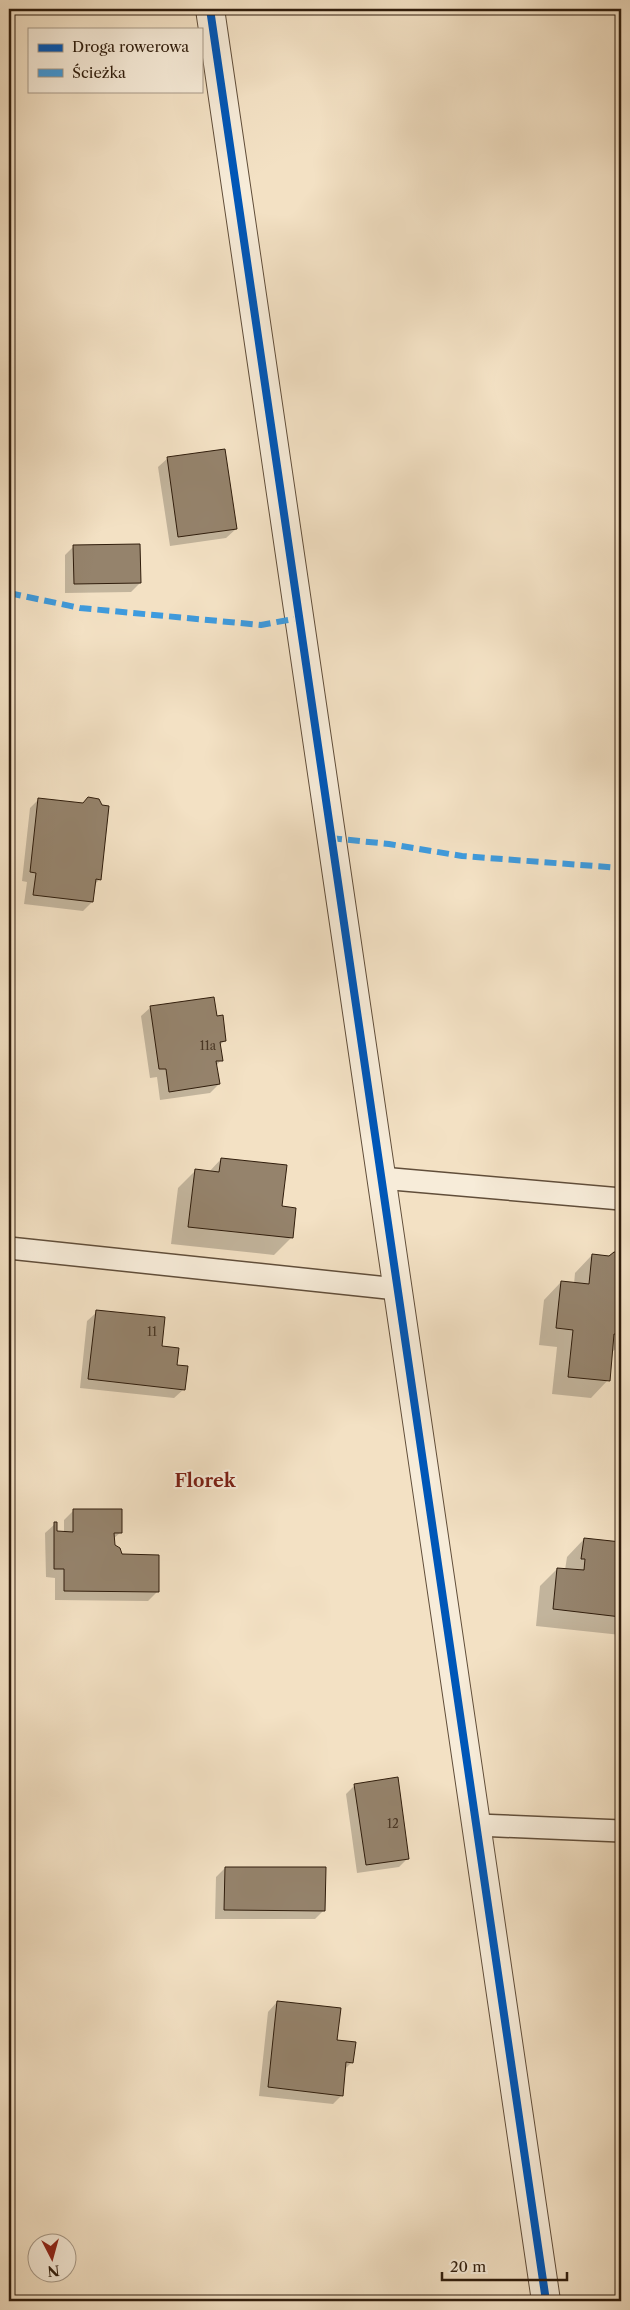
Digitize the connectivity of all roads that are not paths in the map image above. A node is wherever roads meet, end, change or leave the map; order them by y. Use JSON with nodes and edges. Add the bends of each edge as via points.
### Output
{"nodes":[{"id":1,"x":210,"y":9,"type":"edge"},
{"id":2,"x":381,"y":1178,"type":"junction"},
{"id":3,"x":621,"y":1199,"type":"edge"},
{"id":4,"x":9,"y":1248,"type":"edge"},
{"id":5,"x":396,"y":1289,"type":"junction"},
{"id":6,"x":477,"y":1825,"type":"junction"},
{"id":7,"x":621,"y":1831,"type":"edge"},
{"id":8,"x":546,"y":2301,"type":"edge"}],
"edges":[{"from":1,"to":2,"type":"street"},
{"from":2,"to":3,"type":"lane"},
{"from":2,"to":5,"type":"street"},
{"from":4,"to":5,"type":"lane"},
{"from":5,"to":6,"type":"street"},
{"from":6,"to":7,"type":"lane"},
{"from":6,"to":8,"type":"street"}]}
